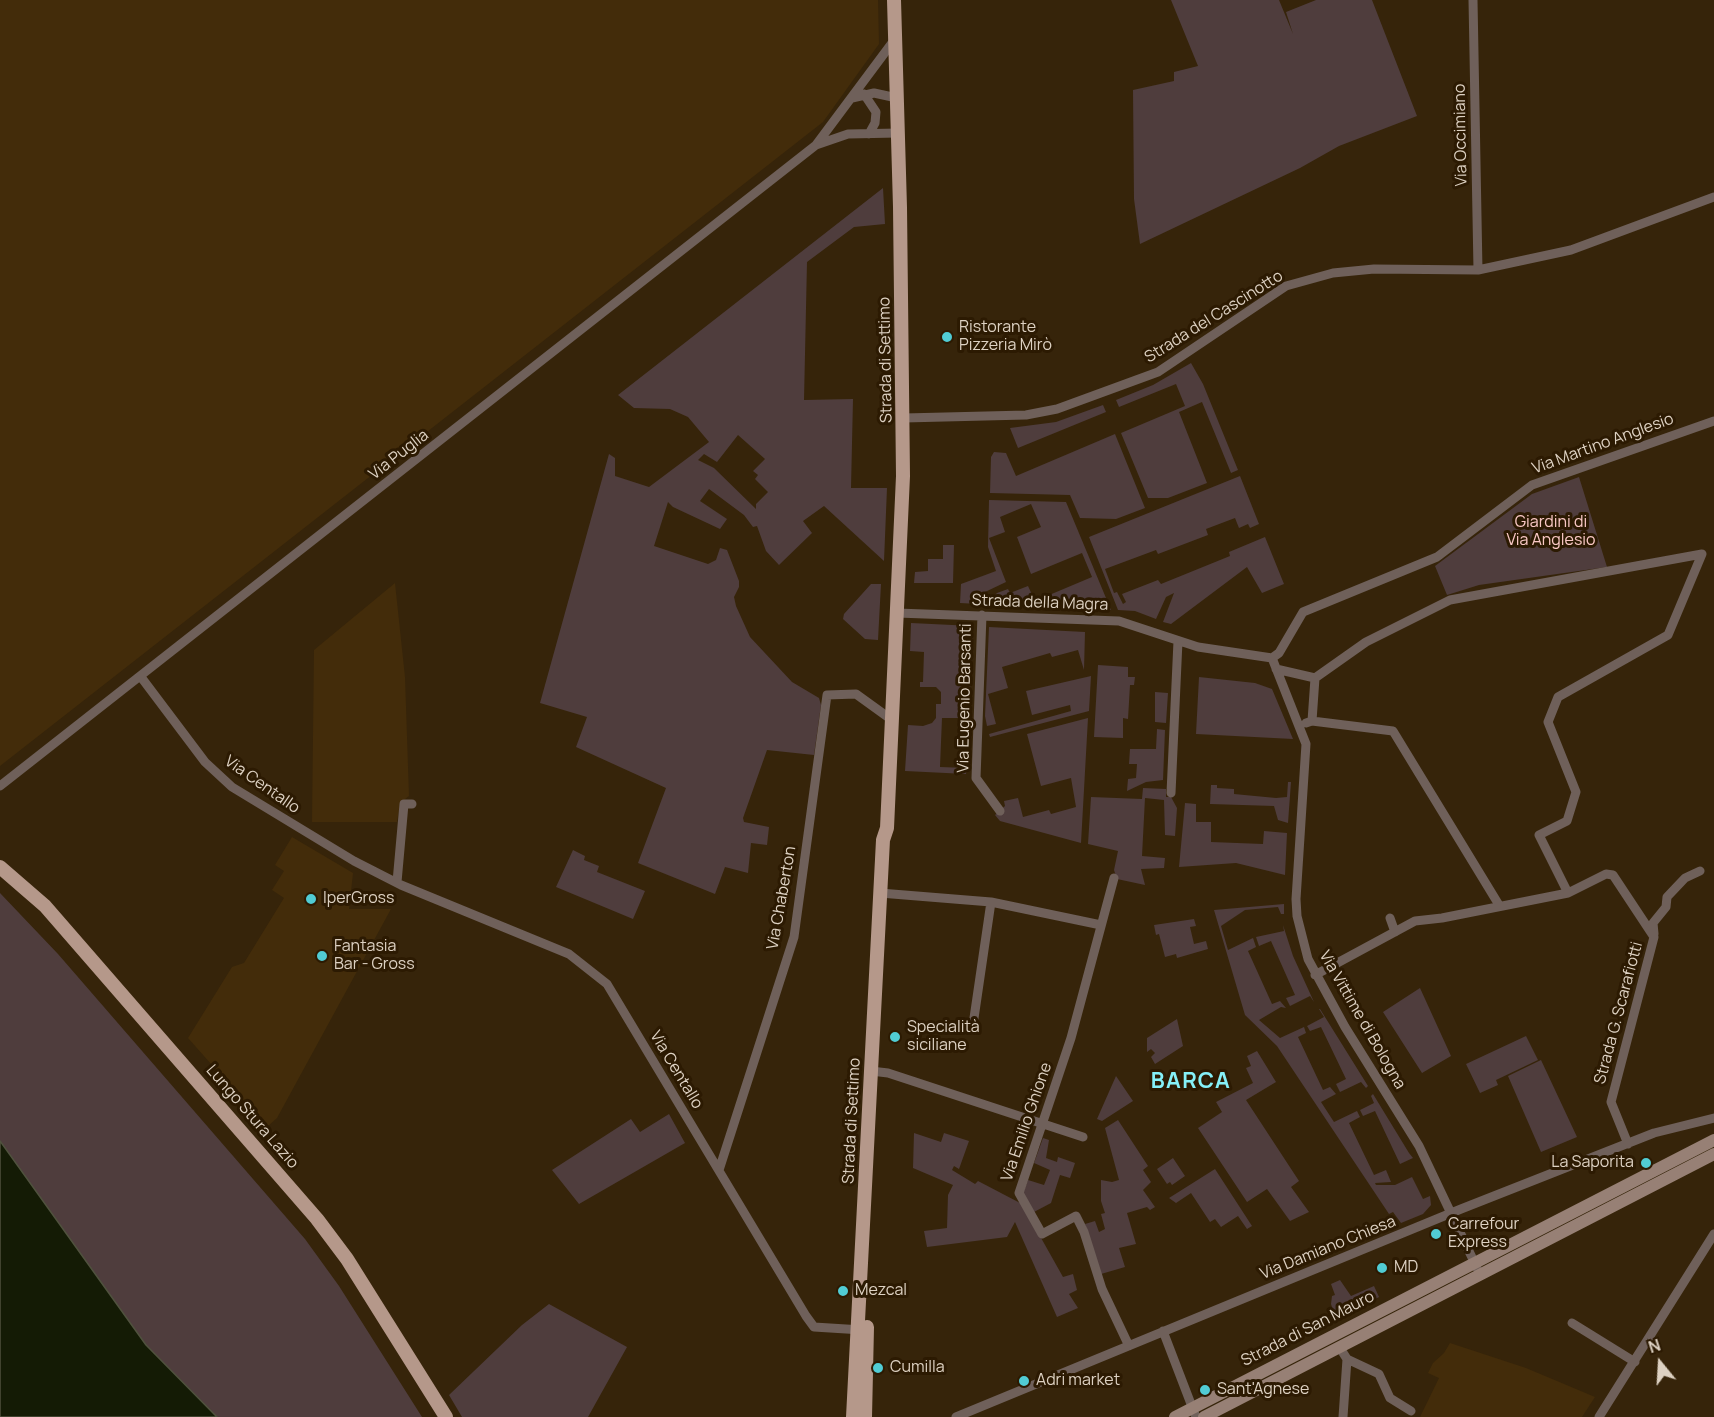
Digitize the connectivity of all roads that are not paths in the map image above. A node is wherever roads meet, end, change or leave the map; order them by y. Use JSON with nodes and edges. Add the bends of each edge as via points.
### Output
{"nodes":[{"id":1,"x":894,"y":0,"type":"edge"},
{"id":2,"x":1473,"y":0,"type":"edge"},
{"id":3,"x":895,"y":39,"type":"junction"},
{"id":4,"x":864,"y":94,"type":"junction"},
{"id":5,"x":852,"y":98,"type":"junction"},
{"id":6,"x":897,"y":99,"type":"junction"},
{"id":7,"x":898,"y":133,"type":"junction"},
{"id":8,"x":869,"y":134,"type":"junction"},
{"id":9,"x":816,"y":145,"type":"junction"},
{"id":10,"x":1714,"y":197,"type":"edge"},
{"id":11,"x":1478,"y":270,"type":"junction"},
{"id":12,"x":904,"y":418,"type":"junction"},
{"id":13,"x":1714,"y":421,"type":"edge"},
{"id":14,"x":897,"y":613,"type":"junction"},
{"id":15,"x":982,"y":615,"type":"junction"},
{"id":16,"x":1178,"y":641,"type":"junction"},
{"id":17,"x":1272,"y":658,"type":"junction"},
{"id":18,"x":1276,"y":669,"type":"junction"},
{"id":19,"x":141,"y":677,"type":"junction"},
{"id":20,"x":1315,"y":678,"type":"junction"},
{"id":21,"x":892,"y":720,"type":"junction"},
{"id":22,"x":1312,"y":721,"type":"junction"},
{"id":23,"x":1299,"y":724,"type":"junction"},
{"id":24,"x":0,"y":786,"type":"edge"},
{"id":25,"x":1171,"y":793,"type":"dead end"},
{"id":26,"x":412,"y":804,"type":"dead end"},
{"id":27,"x":1000,"y":811,"type":"dead end"},
{"id":28,"x":0,"y":867,"type":"edge"},
{"id":29,"x":1700,"y":871,"type":"dead end"},
{"id":30,"x":1114,"y":878,"type":"dead end"},
{"id":31,"x":397,"y":882,"type":"junction"},
{"id":32,"x":1568,"y":893,"type":"junction"},
{"id":33,"x":884,"y":894,"type":"junction"},
{"id":34,"x":991,"y":902,"type":"junction"},
{"id":35,"x":1499,"y":905,"type":"junction"},
{"id":36,"x":1390,"y":918,"type":"dead end"},
{"id":37,"x":1101,"y":925,"type":"junction"},
{"id":38,"x":1395,"y":932,"type":"junction"},
{"id":39,"x":1654,"y":937,"type":"junction"},
{"id":40,"x":1315,"y":975,"type":"junction"},
{"id":41,"x":974,"y":1018,"type":"dead end"},
{"id":42,"x":876,"y":1071,"type":"junction"},
{"id":43,"x":1714,"y":1118,"type":"edge"},
{"id":44,"x":1043,"y":1124,"type":"junction"},
{"id":45,"x":1083,"y":1137,"type":"dead end"},
{"id":46,"x":1714,"y":1140,"type":"edge"},
{"id":47,"x":1628,"y":1144,"type":"junction"},
{"id":48,"x":1714,"y":1154,"type":"edge"},
{"id":49,"x":719,"y":1170,"type":"junction"},
{"id":50,"x":1452,"y":1213,"type":"junction"},
{"id":51,"x":1714,"y":1234,"type":"edge"},
{"id":52,"x":1474,"y":1262,"type":"junction"},
{"id":53,"x":1481,"y":1276,"type":"junction"},
{"id":54,"x":1572,"y":1323,"type":"dead end"},
{"id":55,"x":863,"y":1330,"type":"junction"},
{"id":56,"x":1163,"y":1331,"type":"junction"},
{"id":57,"x":1129,"y":1346,"type":"junction"},
{"id":58,"x":1343,"y":1354,"type":"junction"},
{"id":59,"x":1635,"y":1362,"type":"junction"},
{"id":60,"x":1411,"y":1411,"type":"dead end"},
{"id":61,"x":1194,"y":1413,"type":"edge"},
{"id":62,"x":1209,"y":1416,"type":"edge"},
{"id":63,"x":446,"y":1417,"type":"edge"},
{"id":64,"x":854,"y":1417,"type":"edge"},
{"id":65,"x":865,"y":1417,"type":"edge"},
{"id":66,"x":956,"y":1417,"type":"edge"},
{"id":67,"x":1175,"y":1417,"type":"edge"},
{"id":68,"x":1342,"y":1417,"type":"edge"},
{"id":69,"x":1599,"y":1417,"type":"edge"}],
"edges":[{"from":1,"to":3,"type":"main road","name":"Strada di Settimo"},
{"from":2,"to":11,"type":"street","name":"Via Occimiano"},
{"from":3,"to":5,"type":"street","name":"Via Puglia"},
{"from":3,"to":6,"type":"main road","name":"Strada di Settimo"},
{"from":4,"to":5,"type":"street"},
{"from":4,"to":6,"type":"street"},
{"from":4,"to":8,"type":"street","via":[[876,112]]},
{"from":5,"to":9,"type":"street","name":"Via Puglia"},
{"from":6,"to":7,"type":"main road","name":"Strada di Settimo"},
{"from":7,"to":8,"type":"street","name":"Via Puglia"},
{"from":7,"to":12,"type":"main road","name":"Strada di Settimo"},
{"from":8,"to":9,"type":"street","name":"Via Puglia","via":[[848,134]]},
{"from":9,"to":19,"type":"street","name":"Via Puglia"},
{"from":10,"to":11,"type":"street","name":"Strada del Cascinotto","via":[[1572,250]]},
{"from":11,"to":12,"type":"street","name":"Strada del Cascinotto","via":[[1374,269],[1333,273],[1286,286],[1158,372],[1080,402],[1033,415]]},
{"from":12,"to":14,"type":"main road","name":"Strada di Settimo"},
{"from":13,"to":17,"type":"street","name":"Via Martino Anglesio","via":[[1532,485],[1437,557],[1303,612],[1279,653]]},
{"from":14,"to":15,"type":"street","name":"Strada della Magra"},
{"from":14,"to":21,"type":"main road","name":"Strada di Settimo"},
{"from":15,"to":16,"type":"street","name":"Strada della Magra","via":[[1119,621]]},
{"from":15,"to":27,"type":"street","name":"Via Eugenio Barsanti","via":[[976,778]]},
{"from":16,"to":17,"type":"street","name":"Strada della Magra"},
{"from":16,"to":25,"type":"street"},
{"from":17,"to":18,"type":"street","name":"Via Vittime di Bologna"},
{"from":18,"to":20,"type":"street"},
{"from":18,"to":23,"type":"street","name":"Via Vittime di Bologna"},
{"from":19,"to":24,"type":"street","name":"Via Puglia"},
{"from":19,"to":31,"type":"street","name":"Via Centallo","via":[[204,762],[232,787],[345,856]]},
{"from":20,"to":22,"type":"street"},
{"from":20,"to":32,"type":"street","via":[[1366,642],[1450,600],[1702,554],[1668,635],[1558,697],[1548,722],[1576,792],[1567,821],[1539,836]]},
{"from":21,"to":33,"type":"main road","name":"Strada di Settimo","via":[[887,828],[883,840]]},
{"from":21,"to":49,"type":"street","name":"Via Chaberton","via":[[856,694],[827,695],[794,938]]},
{"from":22,"to":23,"type":"street"},
{"from":22,"to":35,"type":"street","via":[[1393,731]]},
{"from":23,"to":40,"type":"street","name":"Via Vittime di Bologna","via":[[1306,744],[1297,916]]},
{"from":26,"to":31,"type":"street","via":[[404,804]]},
{"from":28,"to":63,"type":"main road","name":"Lungo Stura Lazio","via":[[45,906],[317,1219],[347,1259]]},
{"from":29,"to":39,"type":"street","via":[[1685,878],[1667,897],[1666,907],[1653,923]]},
{"from":30,"to":37,"type":"street","name":"Via Emilio Ghione"},
{"from":31,"to":49,"type":"street","name":"Via Centallo","via":[[569,954],[607,984]]},
{"from":32,"to":35,"type":"street","name":"Strada G. Scarafiotti"},
{"from":32,"to":39,"type":"street","name":"Strada G. Scarafiotti","via":[[1606,874],[1613,875]]},
{"from":33,"to":34,"type":"street"},
{"from":33,"to":42,"type":"main road","name":"Strada di Settimo"},
{"from":34,"to":37,"type":"street"},
{"from":34,"to":41,"type":"street"},
{"from":35,"to":38,"type":"street","name":"Strada G. Scarafiotti","via":[[1415,921]]},
{"from":36,"to":38,"type":"street"},
{"from":37,"to":44,"type":"street","name":"Via Emilio Ghione"},
{"from":38,"to":40,"type":"street","name":"Strada G. Scarafiotti"},
{"from":39,"to":47,"type":"street","name":"Strada G. Scarafiotti","via":[[1611,1102]]},
{"from":40,"to":50,"type":"street","name":"Via Vittime di Bologna","via":[[1419,1146]]},
{"from":42,"to":44,"type":"street"},
{"from":42,"to":55,"type":"main road","name":"Strada di Settimo"},
{"from":43,"to":47,"type":"street","name":"Via Damiano Chiesa","via":[[1654,1133]]},
{"from":44,"to":45,"type":"street"},
{"from":44,"to":57,"type":"street","name":"Via Emilio Ghione","via":[[1019,1193],[1042,1234],[1076,1216],[1102,1289]]},
{"from":46,"to":52,"type":"main road","name":"Strada di San Mauro"},
{"from":47,"to":50,"type":"street","name":"Via Damiano Chiesa"},
{"from":48,"to":53,"type":"main road","name":"Strada di San Mauro"},
{"from":49,"to":55,"type":"street","name":"Via Centallo","via":[[814,1327]]},
{"from":50,"to":52,"type":"street","name":"Via Vittime di Bologna"},
{"from":50,"to":56,"type":"street","name":"Via Damiano Chiesa"},
{"from":51,"to":59,"type":"street"},
{"from":52,"to":53,"type":"street","name":"Via Vittime di Bologna"},
{"from":52,"to":61,"type":"main road","name":"Strada di San Mauro"},
{"from":53,"to":58,"type":"main road","name":"Strada di San Mauro"},
{"from":54,"to":59,"type":"street"},
{"from":55,"to":64,"type":"main road","name":"Strada di Settimo"},
{"from":55,"to":65,"type":"main road","name":"Strada di Settimo"},
{"from":56,"to":57,"type":"street","name":"Via Damiano Chiesa"},
{"from":56,"to":61,"type":"street"},
{"from":57,"to":66,"type":"street","name":"Via Damiano Chiesa"},
{"from":58,"to":60,"type":"street","via":[[1379,1374],[1390,1398]]},
{"from":58,"to":62,"type":"main road","name":"Strada di San Mauro"},
{"from":58,"to":68,"type":"street"},
{"from":59,"to":69,"type":"street"},
{"from":61,"to":67,"type":"main road","name":"Strada di San Mauro"}]}
